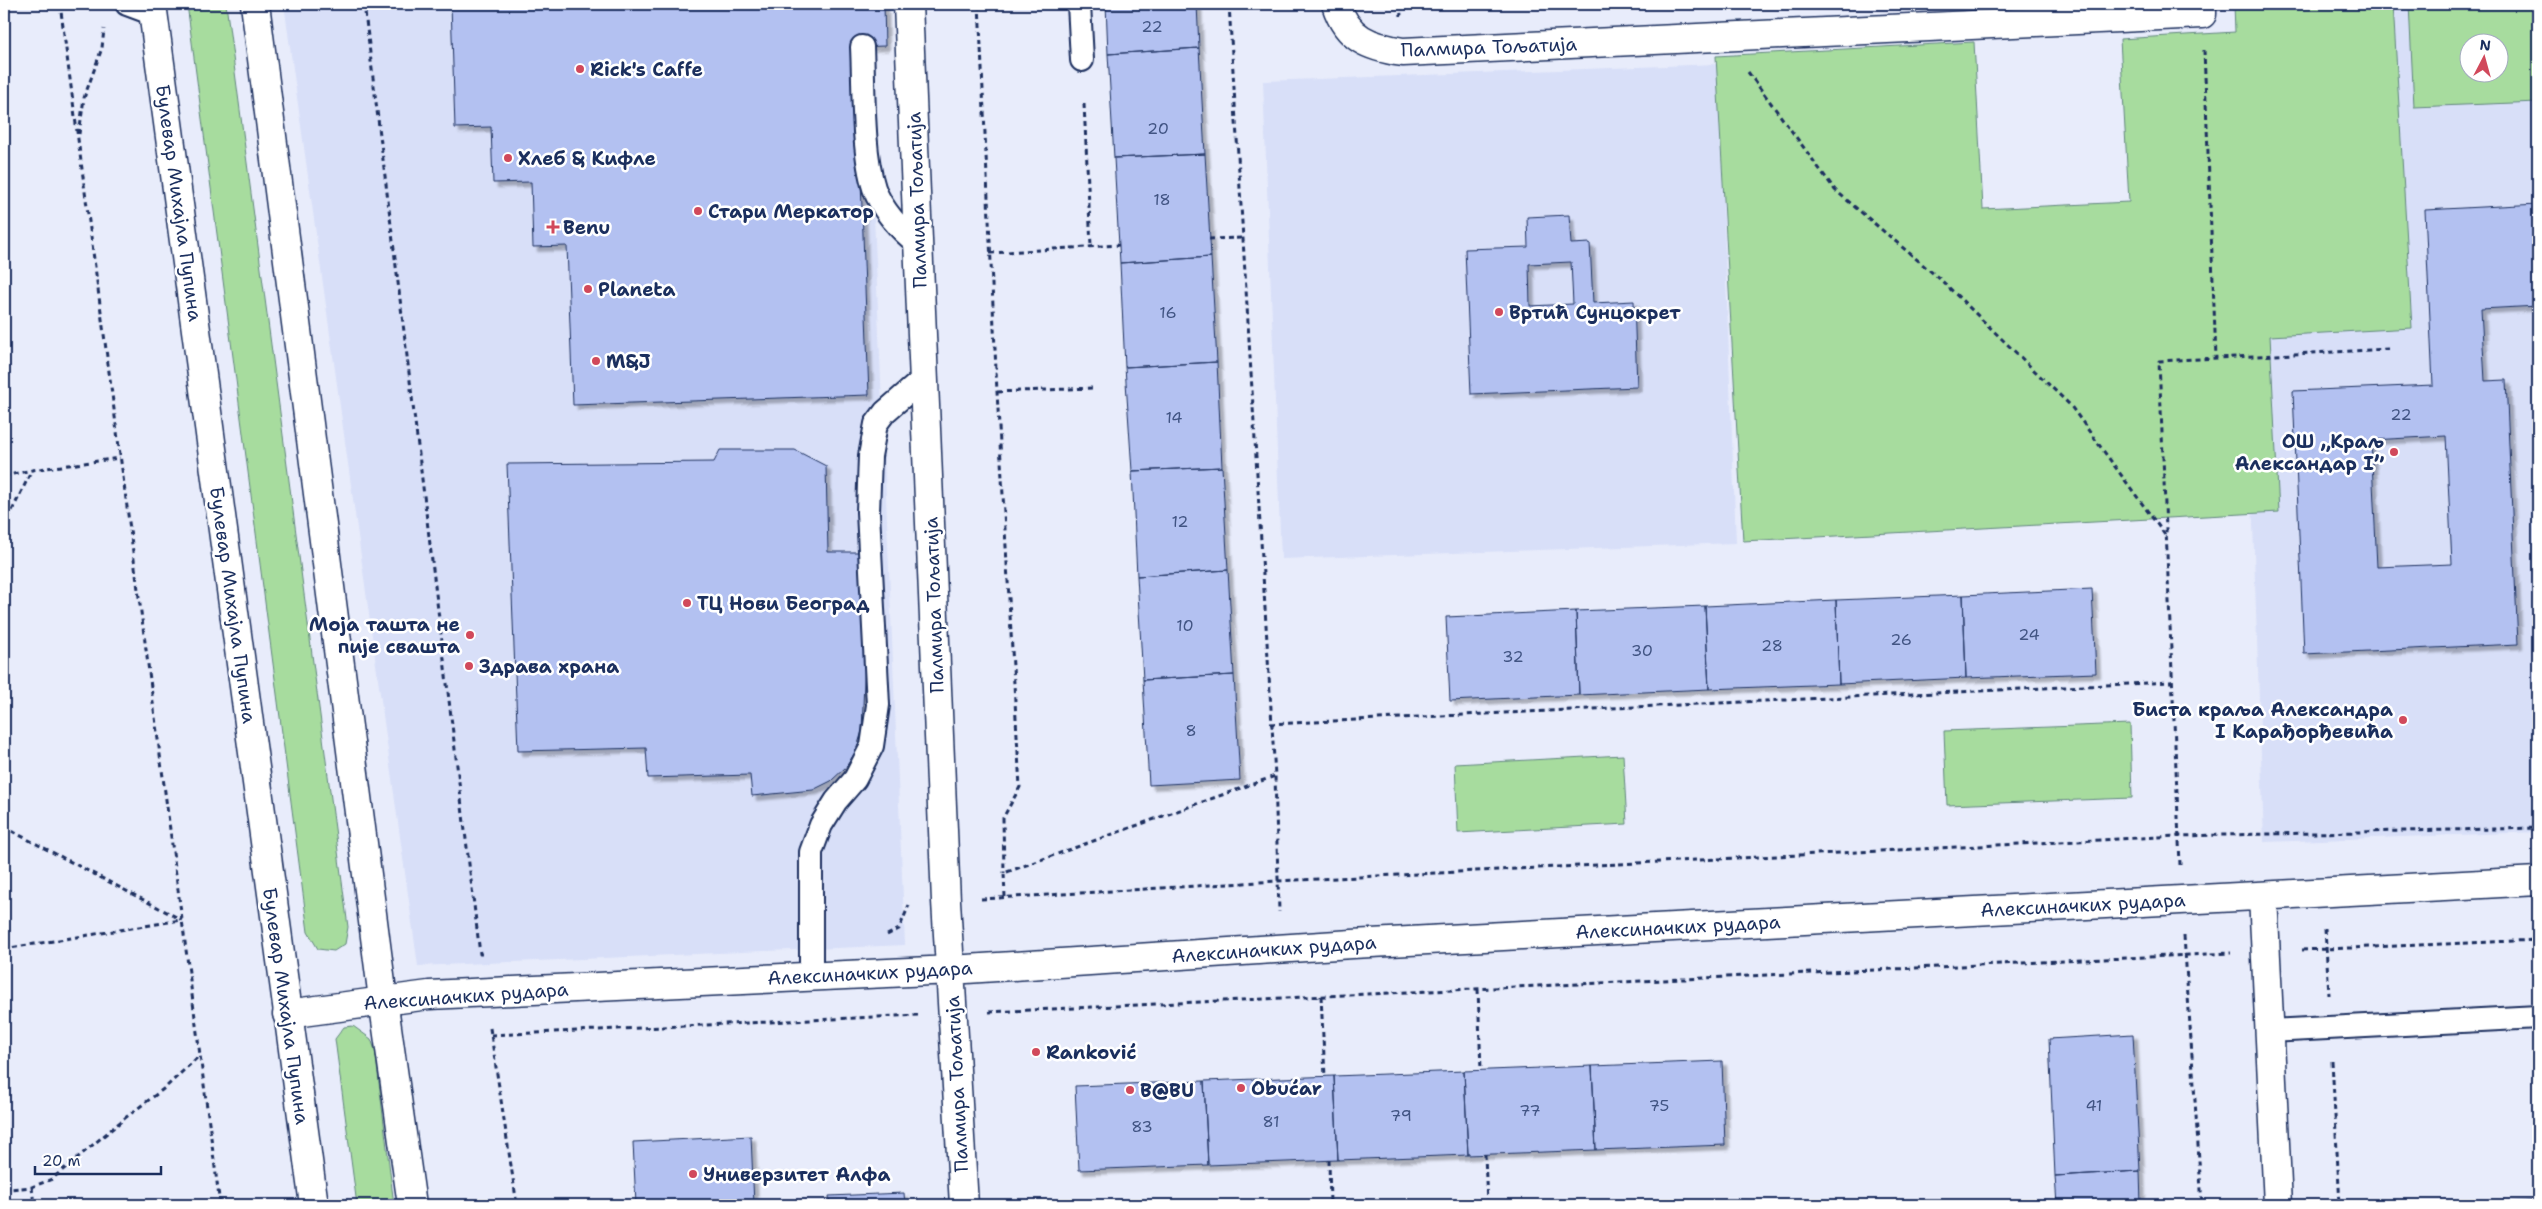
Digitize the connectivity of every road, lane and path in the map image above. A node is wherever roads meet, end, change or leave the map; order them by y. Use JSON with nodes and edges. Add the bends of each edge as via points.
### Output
{"nodes":[{"id":1,"x":60,"y":4,"type":"edge"},
{"id":2,"x":126,"y":4,"type":"edge"},
{"id":3,"x":255,"y":4,"type":"edge"},
{"id":4,"x":364,"y":4,"type":"edge"},
{"id":5,"x":908,"y":4,"type":"edge"},
{"id":6,"x":979,"y":4,"type":"edge"},
{"id":7,"x":1079,"y":4,"type":"edge"},
{"id":8,"x":1229,"y":4,"type":"edge"},
{"id":9,"x":1336,"y":4,"type":"edge"},
{"id":10,"x":153,"y":9,"type":"edge"},
{"id":11,"x":2202,"y":9,"type":"edge"},
{"id":12,"x":105,"y":23,"type":"dead end"},
{"id":13,"x":1726,"y":38,"type":"junction"},
{"id":14,"x":862,"y":47,"type":"dead end"},
{"id":15,"x":1082,"y":60,"type":"dead end"},
{"id":16,"x":1084,"y":104,"type":"dead end"},
{"id":17,"x":78,"y":140,"type":"junction"},
{"id":18,"x":1242,"y":238,"type":"junction"},
{"id":19,"x":1209,"y":239,"type":"dead end"},
{"id":20,"x":918,"y":244,"type":"junction"},
{"id":21,"x":1119,"y":245,"type":"dead end"},
{"id":22,"x":1091,"y":246,"type":"junction"},
{"id":23,"x":990,"y":253,"type":"junction"},
{"id":24,"x":2390,"y":348,"type":"dead end"},
{"id":25,"x":2216,"y":358,"type":"junction"},
{"id":26,"x":924,"y":378,"type":"junction"},
{"id":27,"x":1092,"y":388,"type":"dead end"},
{"id":28,"x":997,"y":392,"type":"junction"},
{"id":29,"x":120,"y":458,"type":"junction"},
{"id":30,"x":32,"y":470,"type":"junction"},
{"id":31,"x":4,"y":476,"type":"edge"},
{"id":32,"x":4,"y":527,"type":"edge"},
{"id":33,"x":2166,"y":536,"type":"junction"},
{"id":34,"x":2172,"y":682,"type":"junction"},
{"id":35,"x":1270,"y":724,"type":"junction"},
{"id":36,"x":1274,"y":776,"type":"junction"},
{"id":37,"x":4,"y":827,"type":"edge"},
{"id":38,"x":2538,"y":828,"type":"edge"},
{"id":39,"x":2179,"y":836,"type":"junction"},
{"id":40,"x":1004,"y":873,"type":"junction"},
{"id":41,"x":1277,"y":881,"type":"junction"},
{"id":42,"x":2538,"y":881,"type":"edge"},
{"id":43,"x":2262,"y":896,"type":"junction"},
{"id":44,"x":1005,"y":898,"type":"junction"},
{"id":45,"x":2182,"y":900,"type":"junction"},
{"id":46,"x":946,"y":901,"type":"junction"},
{"id":47,"x":182,"y":920,"type":"junction"},
{"id":48,"x":885,"y":936,"type":"dead end"},
{"id":49,"x":2538,"y":940,"type":"edge"},
{"id":50,"x":1281,"y":948,"type":"junction"},
{"id":51,"x":4,"y":949,"type":"edge"},
{"id":52,"x":2266,"y":952,"type":"junction"},
{"id":53,"x":488,"y":954,"type":"dead end"},
{"id":54,"x":2185,"y":956,"type":"junction"},
{"id":55,"x":951,"y":970,"type":"junction"},
{"id":56,"x":811,"y":977,"type":"junction"},
{"id":57,"x":1478,"y":989,"type":"junction"},
{"id":58,"x":486,"y":992,"type":"junction"},
{"id":59,"x":1321,"y":996,"type":"junction"},
{"id":60,"x":383,"y":999,"type":"junction"},
{"id":61,"x":287,"y":1014,"type":"junction"},
{"id":62,"x":953,"y":1014,"type":"junction"},
{"id":63,"x":2538,"y":1017,"type":"edge"},
{"id":64,"x":2270,"y":1031,"type":"junction"},
{"id":65,"x":491,"y":1034,"type":"junction"},
{"id":66,"x":200,"y":1055,"type":"junction"},
{"id":67,"x":1481,"y":1070,"type":"dead end"},
{"id":68,"x":1325,"y":1076,"type":"dead end"},
{"id":69,"x":1485,"y":1154,"type":"dead end"},
{"id":70,"x":1328,"y":1160,"type":"dead end"},
{"id":71,"x":4,"y":1187,"type":"edge"},
{"id":72,"x":32,"y":1187,"type":"junction"},
{"id":73,"x":34,"y":1205,"type":"edge"},
{"id":74,"x":220,"y":1205,"type":"edge"},
{"id":75,"x":314,"y":1205,"type":"edge"},
{"id":76,"x":412,"y":1205,"type":"edge"},
{"id":77,"x":517,"y":1205,"type":"edge"},
{"id":78,"x":964,"y":1205,"type":"edge"},
{"id":79,"x":1330,"y":1205,"type":"edge"},
{"id":80,"x":1487,"y":1205,"type":"edge"},
{"id":81,"x":2202,"y":1205,"type":"edge"},
{"id":82,"x":2278,"y":1205,"type":"edge"}],
"edges":[{"from":1,"to":17,"type":"path"},
{"from":2,"to":10,"type":"lane"},
{"from":3,"to":60,"type":"street"},
{"from":4,"to":53,"type":"path","via":[[480,954]]},
{"from":5,"to":20,"type":"street","name":"Палмира Тољатија"},
{"from":6,"to":23,"type":"path"},
{"from":7,"to":15,"type":"lane"},
{"from":8,"to":18,"type":"path"},
{"from":9,"to":13,"type":"street","name":"Палмира Тољатија","via":[[1351,31],[1364,43],[1403,52]]},
{"from":10,"to":61,"type":"street","name":"Булевар Михајла Пупина"},
{"from":11,"to":13,"type":"street","name":"Палмира Тољатија"},
{"from":11,"to":25,"type":"path"},
{"from":12,"to":17,"type":"path","via":[[102,48],[84,98]]},
{"from":13,"to":33,"type":"path","via":[[1835,190],[1941,280],[2070,405]]},
{"from":14,"to":20,"type":"lane","via":[[868,149],[874,187],[881,202]]},
{"from":16,"to":22,"type":"path"},
{"from":17,"to":29,"type":"path"},
{"from":18,"to":19,"type":"path"},
{"from":18,"to":35,"type":"path"},
{"from":20,"to":26,"type":"street","name":"Палмира Тољатија"},
{"from":21,"to":22,"type":"path"},
{"from":22,"to":23,"type":"path"},
{"from":23,"to":28,"type":"path"},
{"from":24,"to":25,"type":"path"},
{"from":25,"to":33,"type":"path","via":[[2159,361]]},
{"from":26,"to":46,"type":"street","name":"Палмира Тољатија"},
{"from":26,"to":56,"type":"lane","via":[[876,424],[870,456],[868,512],[878,705],[872,746],[855,779],[821,826],[811,852]]},
{"from":27,"to":28,"type":"path"},
{"from":28,"to":40,"type":"path","via":[[1020,787],[1003,818]]},
{"from":29,"to":30,"type":"path"},
{"from":29,"to":47,"type":"path"},
{"from":30,"to":31,"type":"path"},
{"from":30,"to":32,"type":"path"},
{"from":33,"to":34,"type":"path"},
{"from":34,"to":35,"type":"path"},
{"from":34,"to":39,"type":"path"},
{"from":35,"to":36,"type":"path"},
{"from":36,"to":40,"type":"path"},
{"from":36,"to":41,"type":"path"},
{"from":37,"to":47,"type":"path"},
{"from":38,"to":39,"type":"path"},
{"from":39,"to":41,"type":"path"},
{"from":39,"to":45,"type":"path"},
{"from":40,"to":44,"type":"path"},
{"from":41,"to":44,"type":"path"},
{"from":41,"to":50,"type":"path"},
{"from":42,"to":43,"type":"street","name":"Алексиначких рудара"},
{"from":43,"to":45,"type":"street","name":"Алексиначких рудара"},
{"from":43,"to":52,"type":"street"},
{"from":44,"to":46,"type":"path"},
{"from":45,"to":50,"type":"street","name":"Алексиначких рудара"},
{"from":45,"to":54,"type":"path"},
{"from":46,"to":48,"type":"path","via":[[910,903],[898,929]]},
{"from":46,"to":55,"type":"street","name":"Палмира Тољатија"},
{"from":47,"to":51,"type":"path"},
{"from":47,"to":66,"type":"path"},
{"from":49,"to":52,"type":"path"},
{"from":50,"to":55,"type":"street","name":"Алексиначких рудара"},
{"from":52,"to":54,"type":"path"},
{"from":52,"to":64,"type":"street"},
{"from":54,"to":57,"type":"path"},
{"from":54,"to":81,"type":"path"},
{"from":55,"to":56,"type":"street","name":"Алексиначких рудара"},
{"from":55,"to":62,"type":"street","name":"Палмира Тољатија"},
{"from":56,"to":58,"type":"street","name":"Алексиначких рудара"},
{"from":57,"to":59,"type":"path"},
{"from":57,"to":67,"type":"path"},
{"from":58,"to":60,"type":"street","name":"Алексиначких рудара"},
{"from":58,"to":65,"type":"path"},
{"from":59,"to":62,"type":"path"},
{"from":59,"to":68,"type":"path"},
{"from":60,"to":61,"type":"street","name":"Алексиначких рудара"},
{"from":60,"to":76,"type":"street"},
{"from":61,"to":75,"type":"street","name":"Булевар Михајла Пупина"},
{"from":62,"to":65,"type":"path"},
{"from":62,"to":78,"type":"street","name":"Палмира Тољатија"},
{"from":63,"to":64,"type":"lane"},
{"from":64,"to":82,"type":"street"},
{"from":65,"to":77,"type":"path"},
{"from":66,"to":72,"type":"path","via":[[166,1088],[52,1179]]},
{"from":66,"to":74,"type":"path"},
{"from":69,"to":80,"type":"path"},
{"from":70,"to":79,"type":"path"},
{"from":71,"to":72,"type":"path"},
{"from":72,"to":73,"type":"path"}]}
